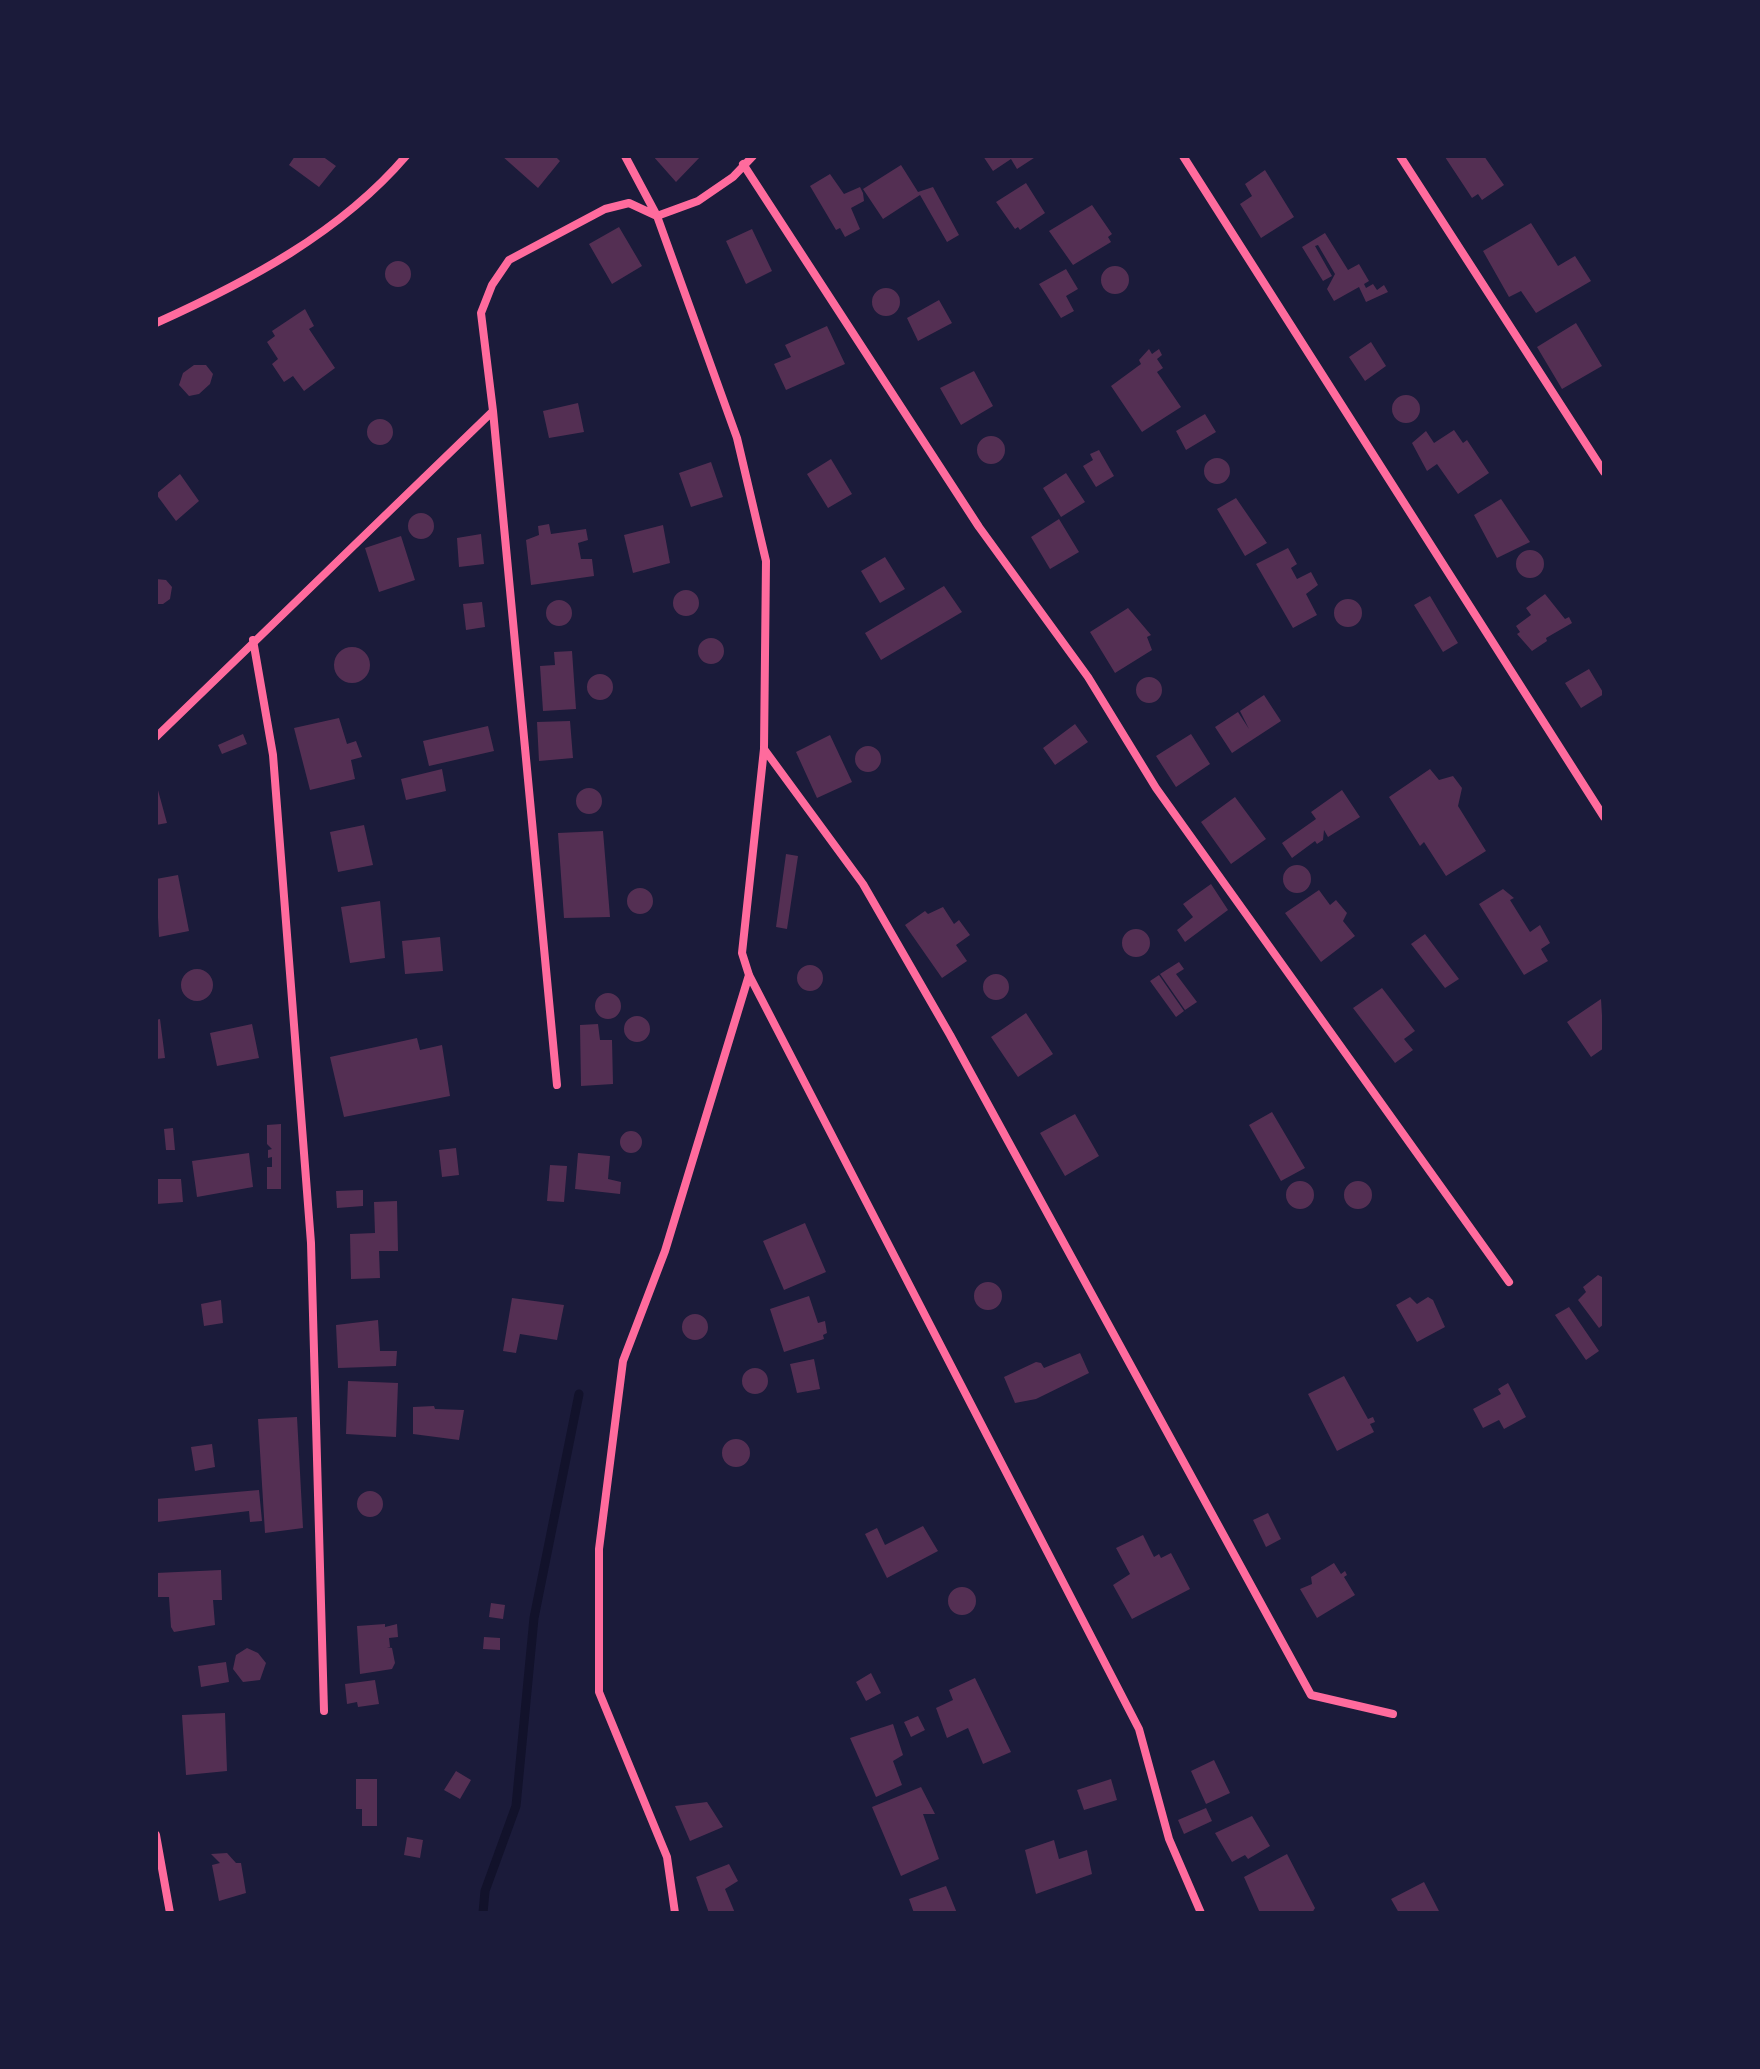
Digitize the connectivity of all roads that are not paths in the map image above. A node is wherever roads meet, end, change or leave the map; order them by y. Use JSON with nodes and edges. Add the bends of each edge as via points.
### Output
{"nodes":[{"id":1,"x":406,"y":156,"type":"edge"},
{"id":2,"x":625,"y":156,"type":"edge"},
{"id":3,"x":753,"y":156,"type":"edge"},
{"id":4,"x":1183,"y":156,"type":"edge"},
{"id":5,"x":1400,"y":156,"type":"edge"},
{"id":6,"x":743,"y":164,"type":"junction"},
{"id":7,"x":657,"y":216,"type":"junction"},
{"id":8,"x":156,"y":323,"type":"edge"},
{"id":9,"x":493,"y":411,"type":"junction"},
{"id":10,"x":1604,"y":472,"type":"edge"},
{"id":11,"x":253,"y":640,"type":"junction"},
{"id":12,"x":156,"y":737,"type":"edge"},
{"id":13,"x":764,"y":749,"type":"junction"},
{"id":14,"x":1604,"y":817,"type":"edge"},
{"id":15,"x":749,"y":975,"type":"junction"},
{"id":16,"x":557,"y":1085,"type":"dead end"},
{"id":17,"x":1509,"y":1282,"type":"dead end"},
{"id":18,"x":324,"y":1711,"type":"dead end"},
{"id":19,"x":1393,"y":1714,"type":"dead end"},
{"id":20,"x":156,"y":1835,"type":"edge"},
{"id":21,"x":170,"y":1913,"type":"edge"},
{"id":22,"x":675,"y":1913,"type":"edge"},
{"id":23,"x":1201,"y":1913,"type":"edge"}],
"edges":[{"from":1,"to":8,"type":"street","via":[[384,182],[302,246],[231,289]]},
{"from":2,"to":7,"type":"street"},
{"from":3,"to":6,"type":"street"},
{"from":4,"to":14,"type":"street"},
{"from":5,"to":10,"type":"street"},
{"from":6,"to":7,"type":"street","via":[[698,201]]},
{"from":6,"to":17,"type":"street","via":[[979,527],[1088,677],[1156,788]]},
{"from":7,"to":9,"type":"street","via":[[629,203],[605,209],[509,260],[481,313]]},
{"from":7,"to":13,"type":"street","via":[[737,438],[766,561]]},
{"from":9,"to":11,"type":"street"},
{"from":9,"to":16,"type":"street"},
{"from":11,"to":12,"type":"street"},
{"from":11,"to":18,"type":"street","via":[[273,755],[311,1243]]},
{"from":13,"to":15,"type":"street","via":[[742,953]]},
{"from":13,"to":19,"type":"street","via":[[863,884],[1311,1695]]},
{"from":15,"to":22,"type":"street","via":[[665,1251],[623,1361],[599,1549],[599,1692],[667,1857]]},
{"from":15,"to":23,"type":"street","via":[[1139,1729],[1169,1839]]},
{"from":20,"to":21,"type":"street"}]}
